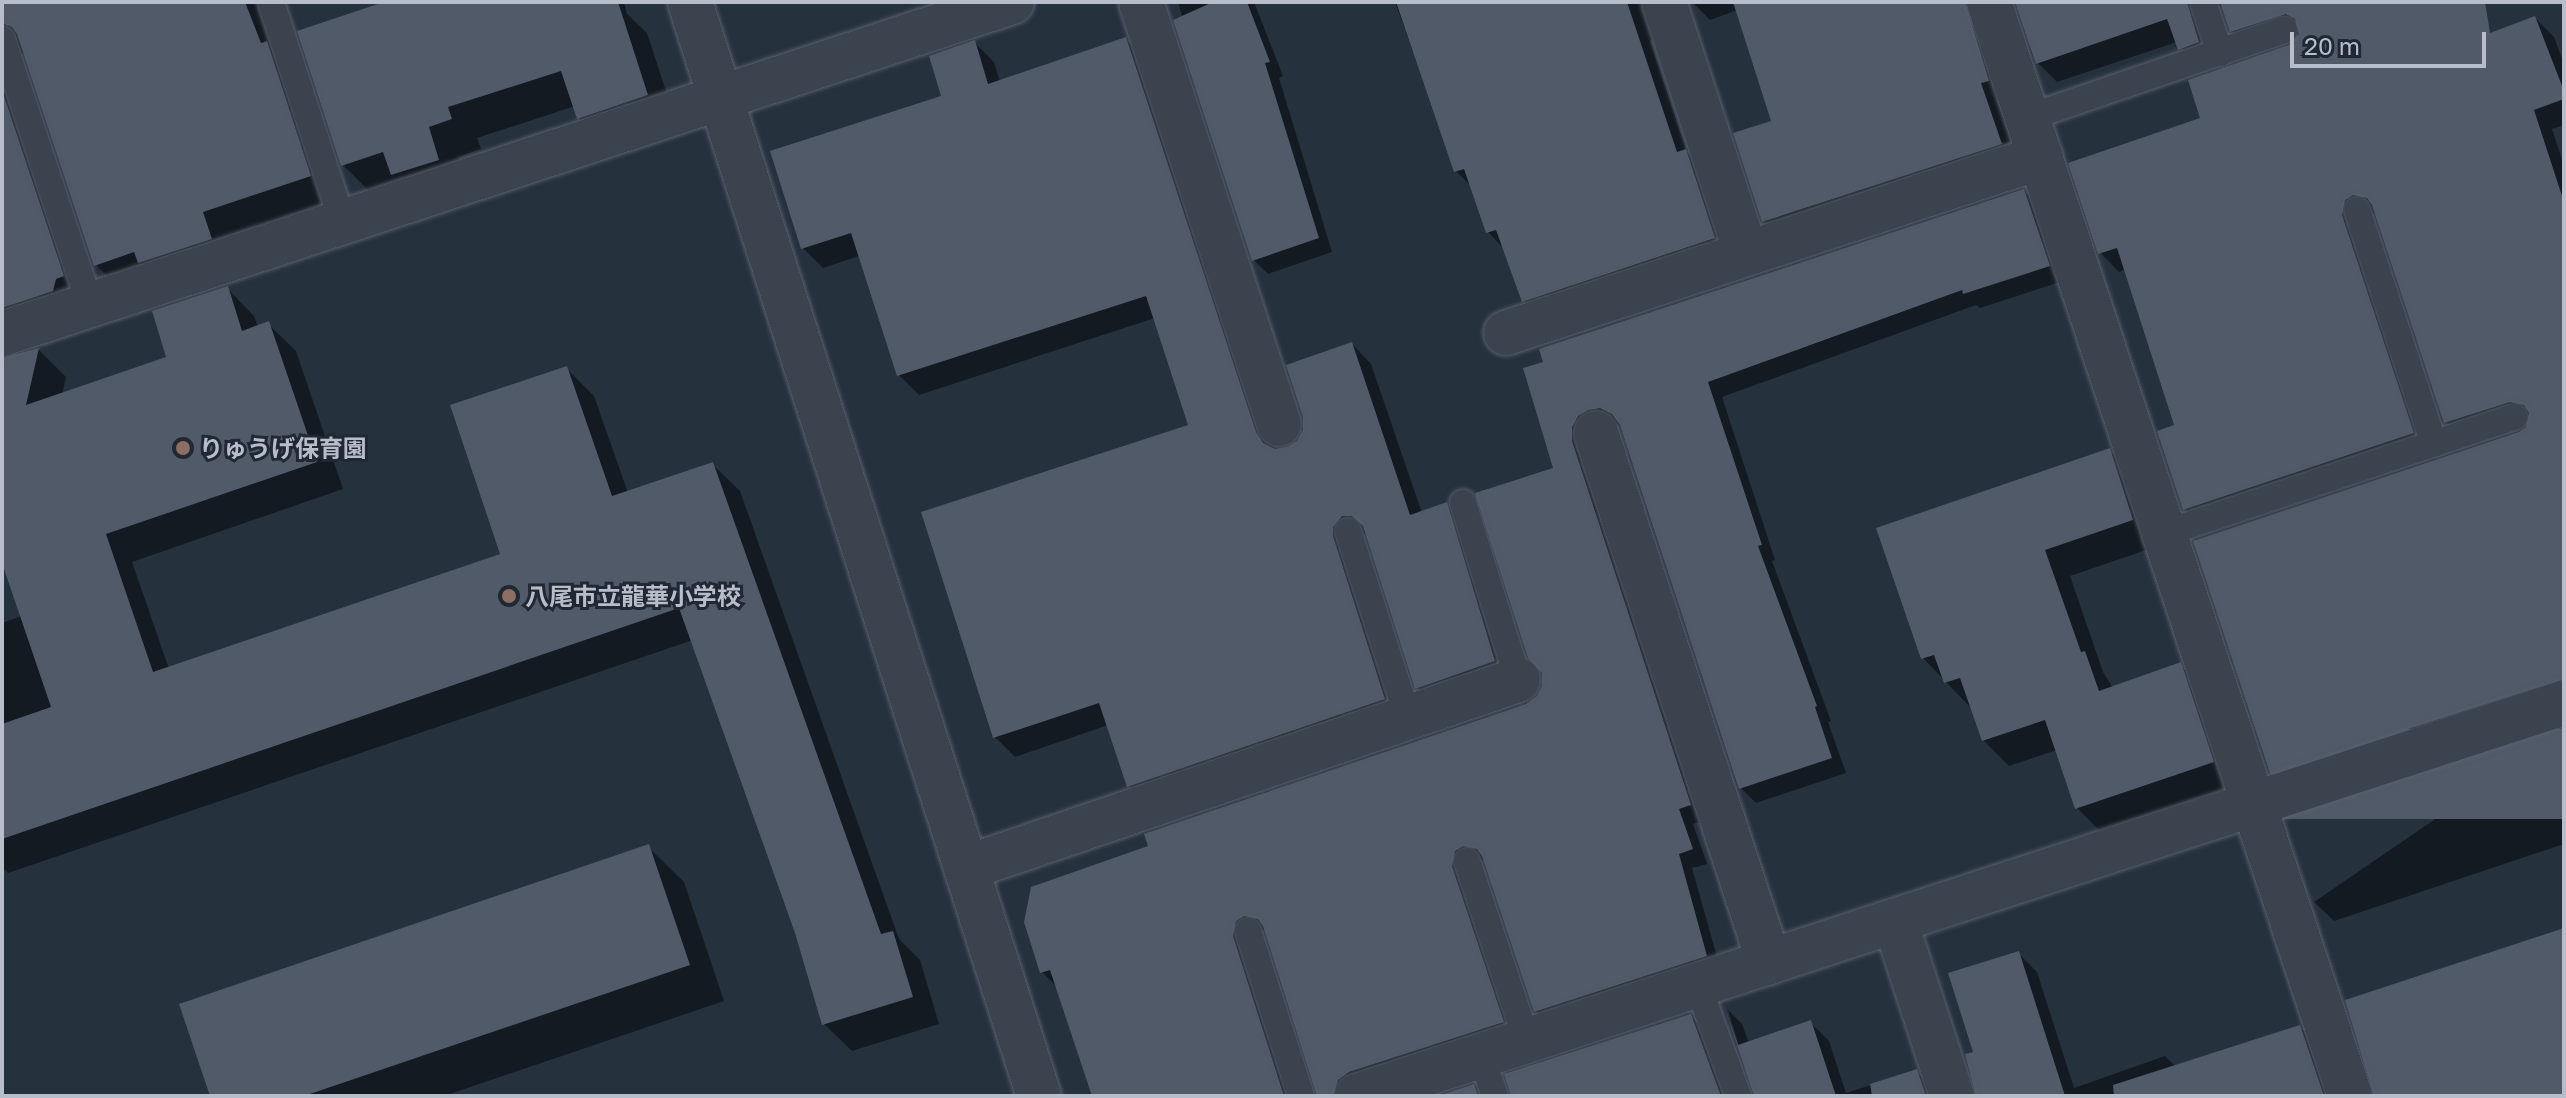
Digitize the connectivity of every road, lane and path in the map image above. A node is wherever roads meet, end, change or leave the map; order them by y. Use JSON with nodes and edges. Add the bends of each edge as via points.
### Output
{"nodes":[{"id":1,"x":271,"y":2,"type":"edge"},
{"id":2,"x":690,"y":2,"type":"edge"},
{"id":3,"x":1012,"y":2,"type":"edge"},
{"id":4,"x":1141,"y":2,"type":"edge"},
{"id":5,"x":1664,"y":2,"type":"edge"},
{"id":6,"x":1989,"y":2,"type":"edge"},
{"id":7,"x":2203,"y":2,"type":"edge"},
{"id":8,"x":2284,"y":30,"type":"dead end"},
{"id":9,"x":2,"y":39,"type":"edge"},
{"id":10,"x":2220,"y":53,"type":"junction"},
{"id":11,"x":722,"y":98,"type":"junction"},
{"id":12,"x":2034,"y":137,"type":"junction"},
{"id":13,"x":2357,"y":210,"type":"dead end"},
{"id":14,"x":343,"y":223,"type":"junction"},
{"id":15,"x":1746,"y":253,"type":"junction"},
{"id":16,"x":90,"y":305,"type":"junction"},
{"id":17,"x":1506,"y":333,"type":"dead end"},
{"id":18,"x":2,"y":334,"type":"edge"},
{"id":19,"x":2514,"y":417,"type":"dead end"},
{"id":20,"x":1279,"y":424,"type":"dead end"},
{"id":21,"x":1596,"y":433,"type":"dead end"},
{"id":22,"x":2434,"y":444,"type":"junction"},
{"id":23,"x":1463,"y":503,"type":"dead end"},
{"id":24,"x":1348,"y":531,"type":"dead end"},
{"id":25,"x":2165,"y":533,"type":"junction"},
{"id":26,"x":1518,"y":680,"type":"joint"},
{"id":27,"x":2564,"y":703,"type":"edge"},
{"id":28,"x":1408,"y":718,"type":"junction"},
{"id":29,"x":2256,"y":804,"type":"junction"},
{"id":30,"x":1467,"y":861,"type":"dead end"},
{"id":31,"x":966,"y":868,"type":"junction"},
{"id":32,"x":1895,"y":921,"type":"junction"},
{"id":33,"x":1248,"y":931,"type":"dead end"},
{"id":34,"x":1769,"y":962,"type":"junction"},
{"id":35,"x":1698,"y":986,"type":"junction"},
{"id":36,"x":1527,"y":1041,"type":"junction"},
{"id":37,"x":1481,"y":1056,"type":"junction"},
{"id":38,"x":1039,"y":1096,"type":"edge"},
{"id":39,"x":1301,"y":1096,"type":"edge"},
{"id":40,"x":1357,"y":1096,"type":"edge"},
{"id":41,"x":1495,"y":1096,"type":"edge"},
{"id":42,"x":1738,"y":1096,"type":"edge"},
{"id":43,"x":1952,"y":1096,"type":"edge"},
{"id":44,"x":2350,"y":1096,"type":"edge"}],
"edges":[{"from":1,"to":14,"type":"lane"},
{"from":2,"to":11,"type":"street"},
{"from":3,"to":11,"type":"street"},
{"from":4,"to":20,"type":"street"},
{"from":5,"to":15,"type":"street"},
{"from":6,"to":12,"type":"street"},
{"from":7,"to":10,"type":"lane"},
{"from":8,"to":10,"type":"lane"},
{"from":9,"to":16,"type":"lane"},
{"from":10,"to":12,"type":"lane"},
{"from":11,"to":14,"type":"street"},
{"from":11,"to":31,"type":"street"},
{"from":12,"to":15,"type":"street"},
{"from":12,"to":25,"type":"street"},
{"from":13,"to":22,"type":"lane"},
{"from":14,"to":16,"type":"street"},
{"from":15,"to":17,"type":"street"},
{"from":16,"to":18,"type":"street"},
{"from":19,"to":22,"type":"lane"},
{"from":21,"to":34,"type":"street"},
{"from":22,"to":25,"type":"lane"},
{"from":23,"to":26,"type":"lane"},
{"from":24,"to":28,"type":"lane"},
{"from":25,"to":29,"type":"street"},
{"from":26,"to":28,"type":"street"},
{"from":27,"to":29,"type":"street"},
{"from":28,"to":31,"type":"street"},
{"from":29,"to":32,"type":"street"},
{"from":29,"to":44,"type":"street"},
{"from":30,"to":36,"type":"lane"},
{"from":31,"to":38,"type":"street"},
{"from":32,"to":34,"type":"street"},
{"from":32,"to":43,"type":"street"},
{"from":33,"to":39,"type":"lane"},
{"from":34,"to":35,"type":"street"},
{"from":35,"to":36,"type":"street"},
{"from":35,"to":42,"type":"lane"},
{"from":36,"to":37,"type":"street"},
{"from":37,"to":40,"type":"street"},
{"from":37,"to":41,"type":"lane"}]}
